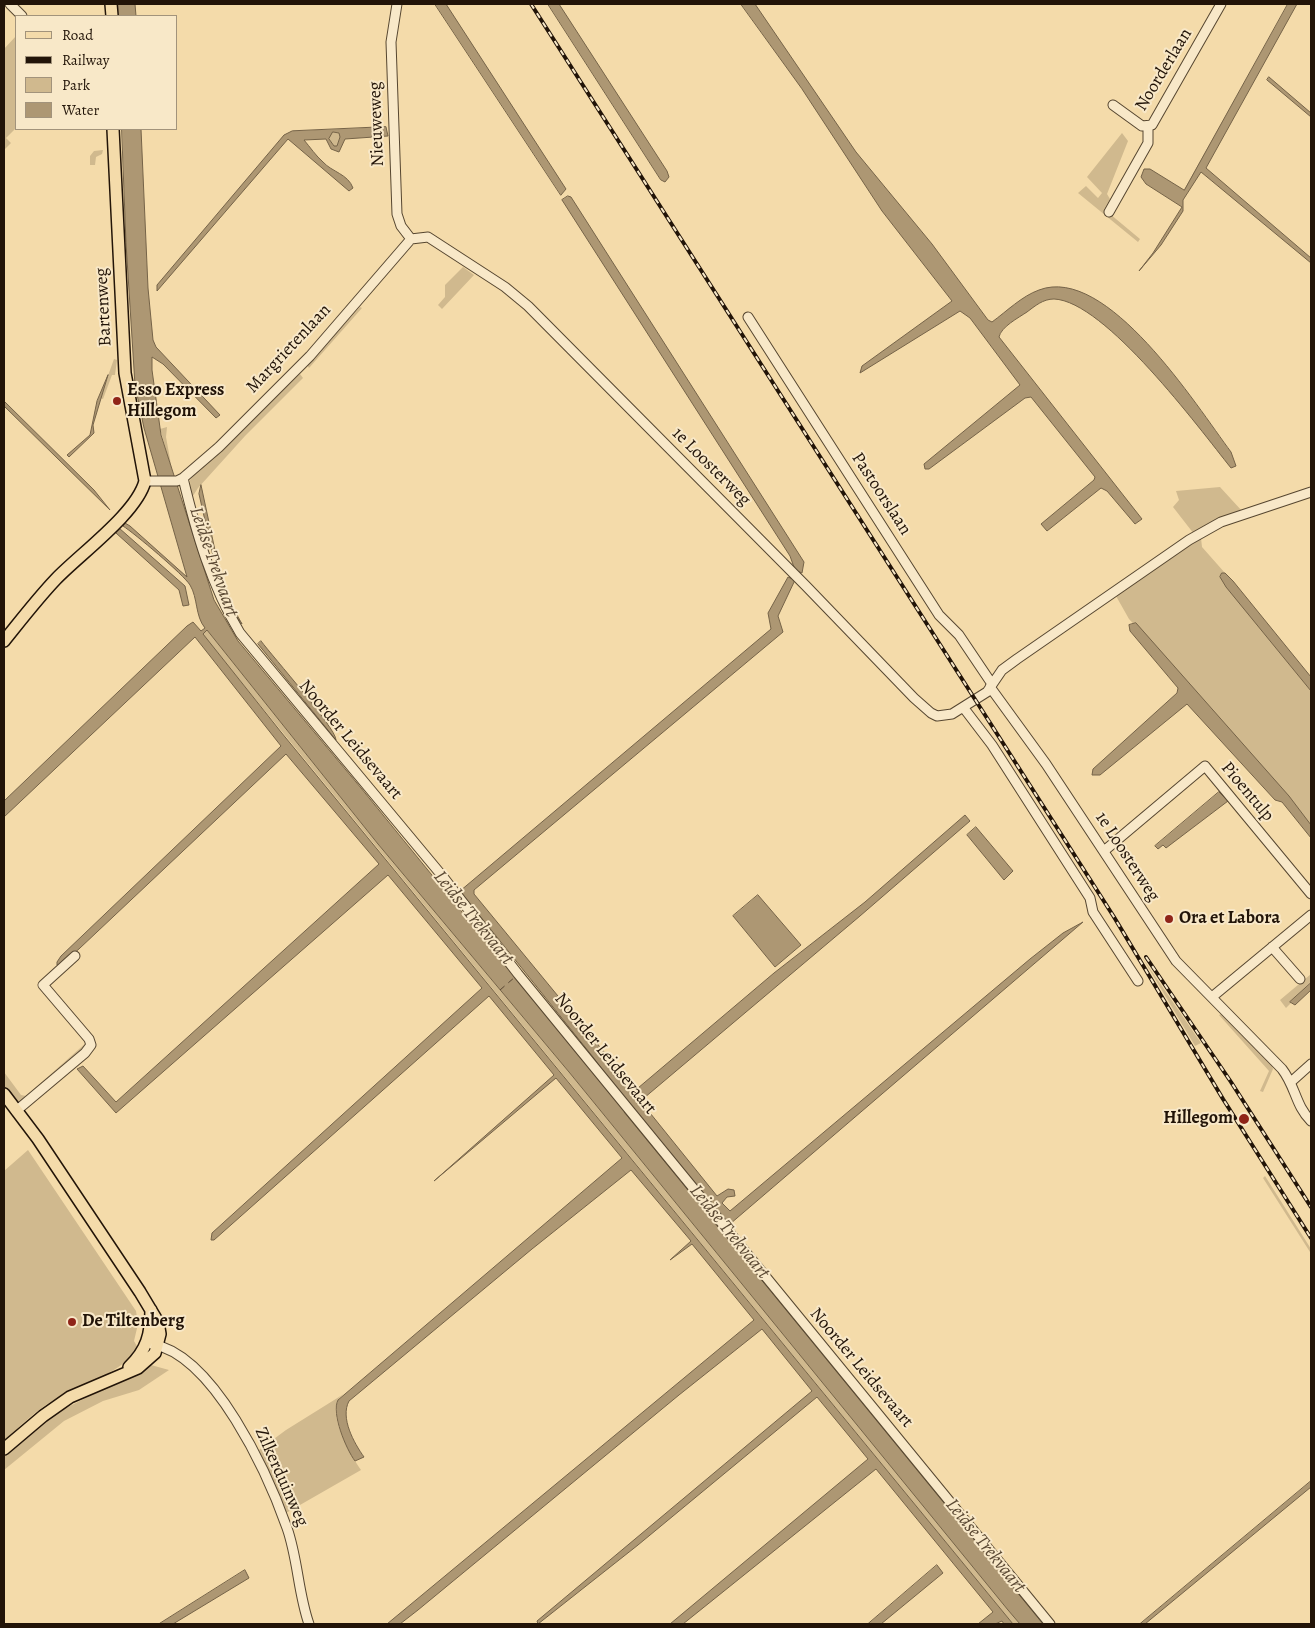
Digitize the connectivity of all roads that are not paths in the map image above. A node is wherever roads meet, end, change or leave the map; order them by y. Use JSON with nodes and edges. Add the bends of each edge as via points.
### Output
{"nodes":[{"id":1,"x":10,"y":4,"type":"edge"},
{"id":2,"x":397,"y":4,"type":"edge"},
{"id":3,"x":1221,"y":4,"type":"edge"},
{"id":4,"x":21,"y":15,"type":"edge"},
{"id":5,"x":1113,"y":104,"type":"dead end"},
{"id":6,"x":1148,"y":127,"type":"junction"},
{"id":7,"x":113,"y":130,"type":"edge"},
{"id":8,"x":1109,"y":212,"type":"dead end"},
{"id":9,"x":411,"y":239,"type":"junction"},
{"id":10,"x":748,"y":317,"type":"dead end"},
{"id":11,"x":180,"y":479,"type":"junction"},
{"id":12,"x":145,"y":481,"type":"junction"},
{"id":13,"x":1311,"y":492,"type":"edge"},
{"id":14,"x":4,"y":641,"type":"edge"},
{"id":15,"x":991,"y":686,"type":"junction"},
{"id":16,"x":964,"y":707,"type":"junction"},
{"id":17,"x":1104,"y":852,"type":"junction"},
{"id":18,"x":1311,"y":894,"type":"edge"},
{"id":19,"x":1311,"y":915,"type":"edge"},
{"id":20,"x":1272,"y":947,"type":"junction"},
{"id":21,"x":74,"y":956,"type":"dead end"},
{"id":22,"x":1300,"y":979,"type":"dead end"},
{"id":23,"x":1138,"y":981,"type":"dead end"},
{"id":24,"x":1212,"y":997,"type":"junction"},
{"id":25,"x":1311,"y":1064,"type":"edge"},
{"id":26,"x":1292,"y":1081,"type":"junction"},
{"id":27,"x":4,"y":1094,"type":"edge"},
{"id":28,"x":16,"y":1111,"type":"junction"},
{"id":29,"x":1311,"y":1121,"type":"edge"},
{"id":30,"x":154,"y":1346,"type":"junction"},
{"id":31,"x":4,"y":1449,"type":"edge"},
{"id":32,"x":308,"y":1624,"type":"edge"},
{"id":33,"x":1050,"y":1624,"type":"edge"}],
"edges":[{"from":1,"to":4,"type":"street"},
{"from":2,"to":9,"type":"street","name":"Nieuweweg","via":[[391,42],[397,214]]},
{"from":3,"to":6,"type":"street","name":"Noorderlaan","via":[[1156,120]]},
{"from":5,"to":6,"type":"street","name":"Noorderlaan","via":[[1138,125]]},
{"from":6,"to":8,"type":"street","name":"Noorderlaan","via":[[1148,143]]},
{"from":7,"to":12,"type":"main road","name":"Bartenweg","via":[[125,373]]},
{"from":9,"to":11,"type":"street","name":"Margrietenlaan","via":[[310,356],[218,447]]},
{"from":9,"to":16,"type":"street","name":"1e Loosterweg","via":[[428,237],[505,287],[528,306],[925,708],[937,716],[945,716]]},
{"from":10,"to":15,"type":"street","name":"Pastoorslaan","via":[[939,615],[959,635]]},
{"from":11,"to":12,"type":"street"},
{"from":11,"to":33,"type":"street","name":"Noorder Leidsevaart","via":[[197,537],[224,606],[240,633],[444,878],[518,974]]},
{"from":12,"to":14,"type":"main road","via":[[140,496],[127,511],[55,580]]},
{"from":13,"to":15,"type":"street","via":[[1221,522],[1197,536],[1016,659],[1002,670]]},
{"from":15,"to":16,"type":"street","name":"1e Loosterweg"},
{"from":15,"to":17,"type":"street","name":"1e Loosterweg"},
{"from":16,"to":23,"type":"street","via":[[1049,833],[1090,898],[1092,912]]},
{"from":17,"to":18,"type":"street","name":"Pioentulp","via":[[1205,766]]},
{"from":17,"to":24,"type":"street","name":"1e Loosterweg","via":[[1176,961]]},
{"from":19,"to":20,"type":"street"},
{"from":20,"to":22,"type":"street"},
{"from":20,"to":24,"type":"street"},
{"from":21,"to":28,"type":"street","via":[[43,985],[89,1039],[90,1045],[85,1053]]},
{"from":24,"to":26,"type":"street","name":"1e Loosterweg"},
{"from":25,"to":26,"type":"street"},
{"from":26,"to":29,"type":"street","via":[[1298,1105]]},
{"from":27,"to":28,"type":"main road"},
{"from":28,"to":30,"type":"main road","via":[[151,1310],[160,1334]]},
{"from":30,"to":31,"type":"main road","via":[[121,1373],[58,1405]]},
{"from":30,"to":32,"type":"street","name":"Zilkerduinweg","via":[[186,1361],[208,1382],[233,1415],[262,1470],[287,1529]]}]}
